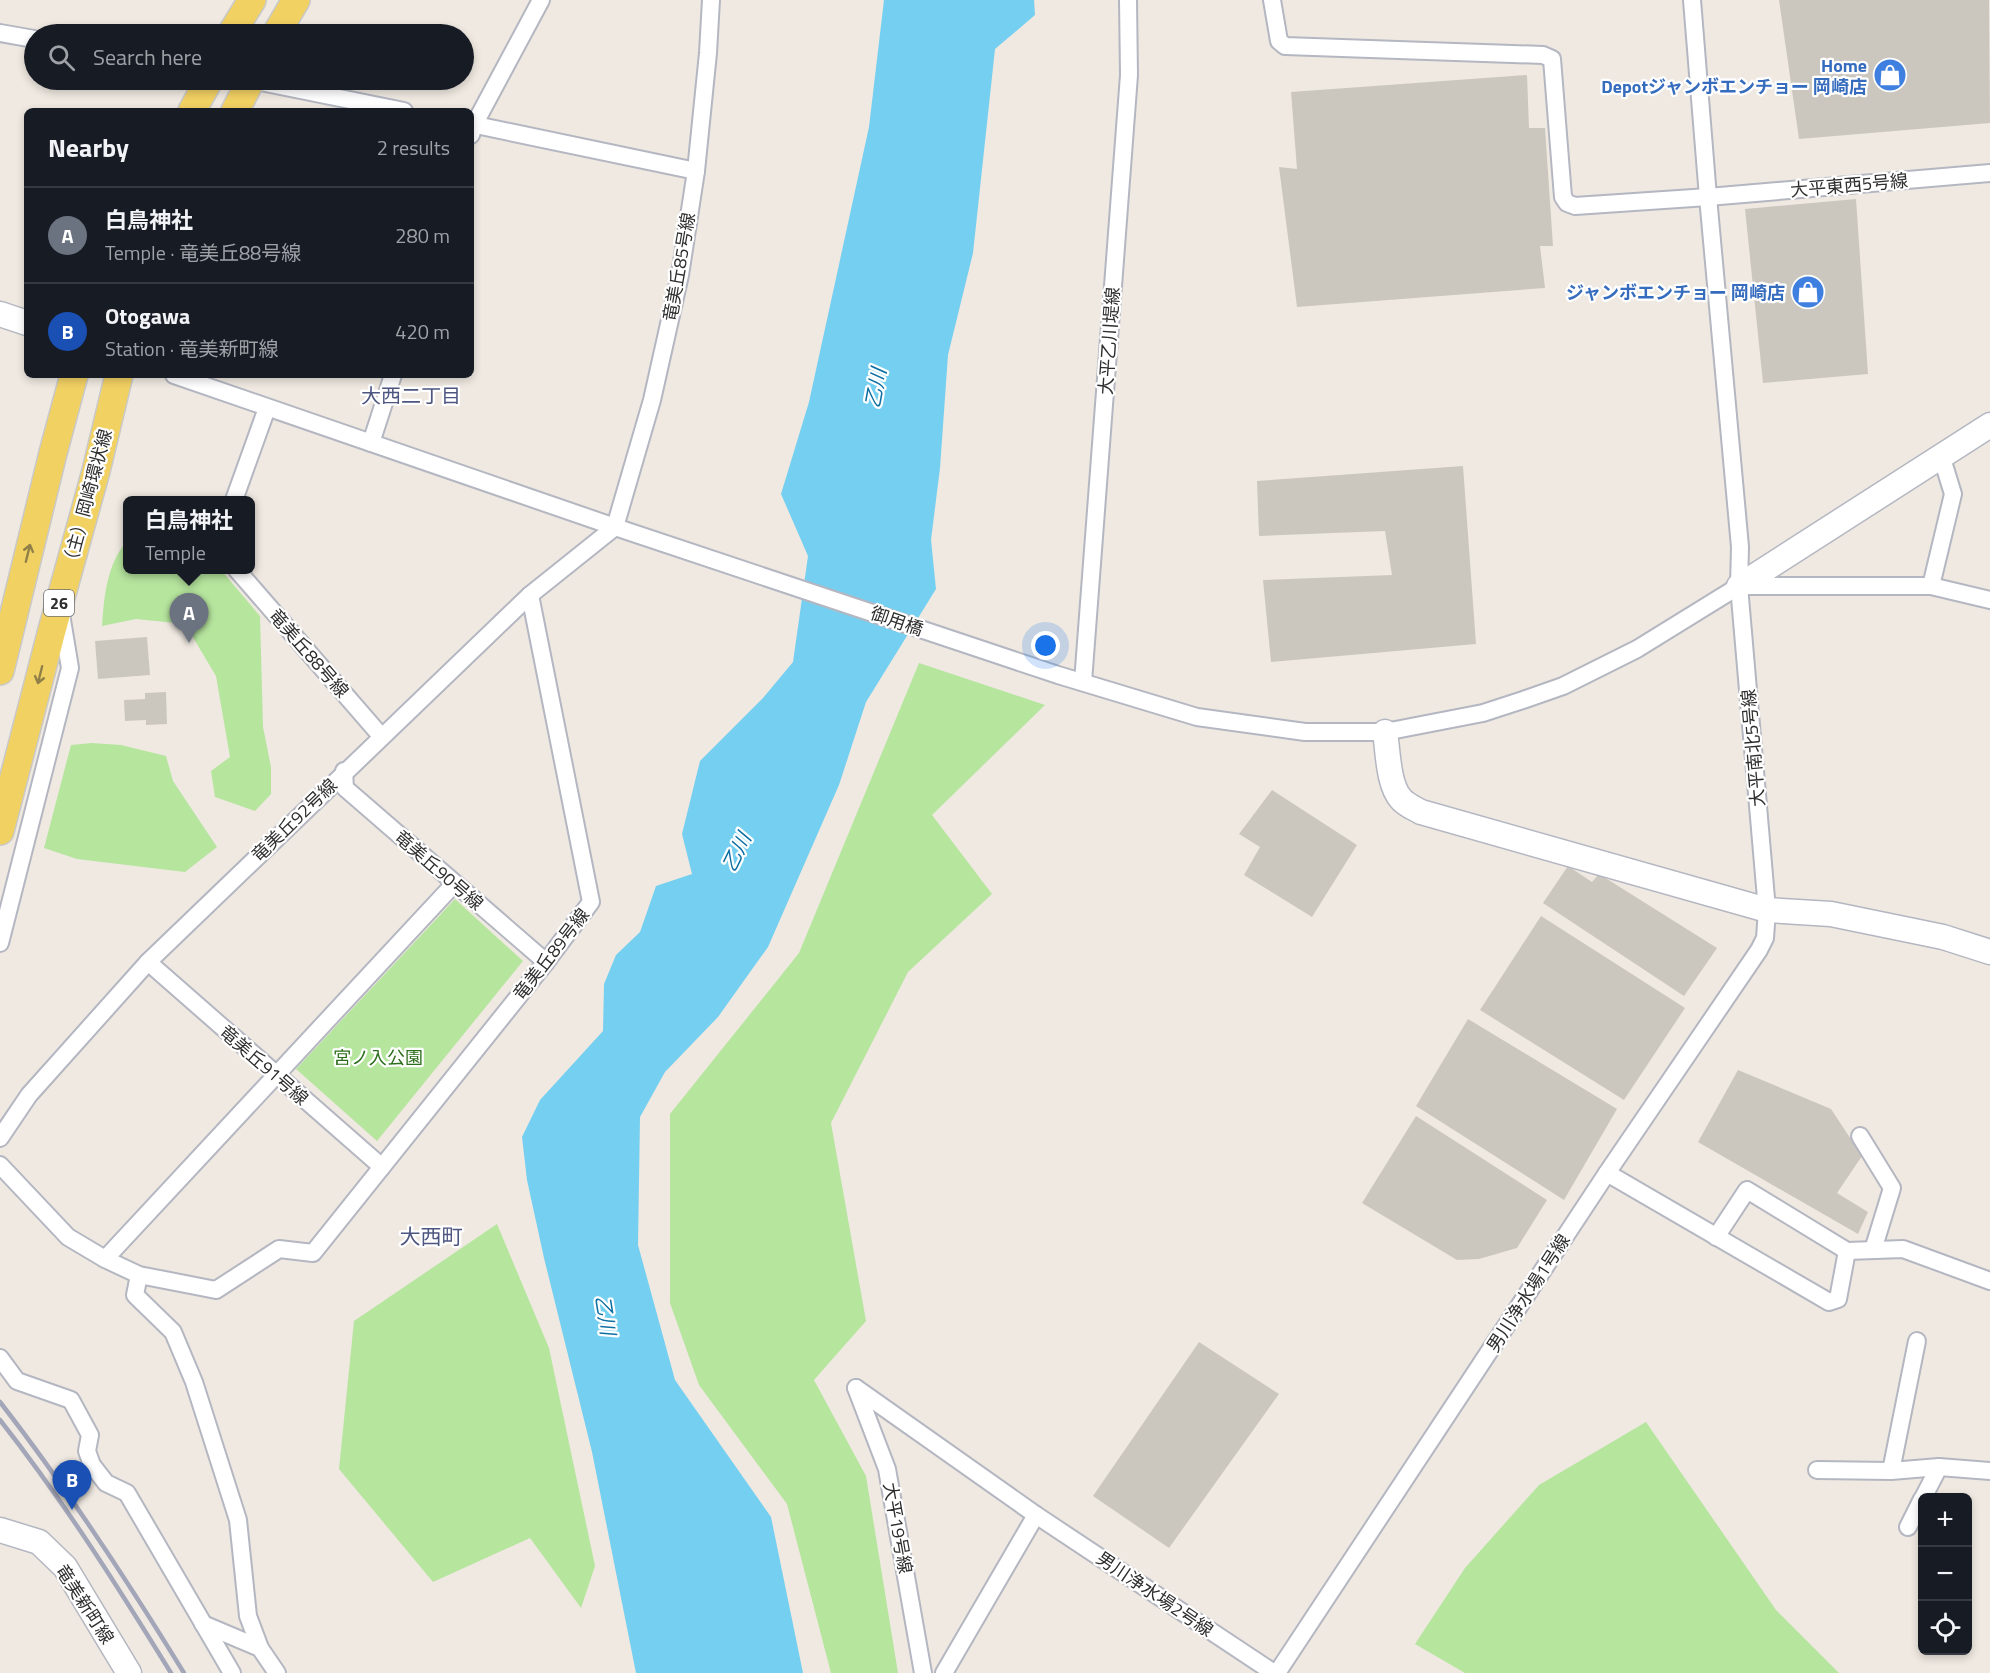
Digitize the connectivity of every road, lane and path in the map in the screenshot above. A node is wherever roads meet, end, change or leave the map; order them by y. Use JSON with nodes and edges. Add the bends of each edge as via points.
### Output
{"nodes":[{"id":1,"x":252,"y":0,"type":"edge"},
{"id":2,"x":296,"y":0,"type":"edge"},
{"id":3,"x":541,"y":0,"type":"edge"},
{"id":4,"x":711,"y":0,"type":"edge"},
{"id":5,"x":1128,"y":0,"type":"edge"},
{"id":6,"x":1272,"y":0,"type":"edge"},
{"id":7,"x":1692,"y":0,"type":"edge"},
{"id":8,"x":237,"y":24,"type":"edge"},
{"id":9,"x":282,"y":24,"type":"edge"},
{"id":10,"x":0,"y":33,"type":"edge"},
{"id":11,"x":24,"y":37,"type":"edge"},
{"id":12,"x":203,"y":90,"type":"edge"},
{"id":13,"x":246,"y":90,"type":"edge"},
{"id":14,"x":300,"y":90,"type":"edge"},
{"id":15,"x":194,"y":108,"type":"edge"},
{"id":16,"x":237,"y":108,"type":"edge"},
{"id":17,"x":389,"y":108,"type":"edge"},
{"id":18,"x":474,"y":124,"type":"edge"},
{"id":19,"x":474,"y":128,"type":"edge"},
{"id":20,"x":696,"y":171,"type":"junction"},
{"id":21,"x":1990,"y":173,"type":"edge"},
{"id":22,"x":1708,"y":197,"type":"junction"},
{"id":23,"x":0,"y":314,"type":"edge"},
{"id":24,"x":24,"y":322,"type":"edge"},
{"id":25,"x":74,"y":378,"type":"edge"},
{"id":26,"x":118,"y":378,"type":"edge"},
{"id":27,"x":182,"y":378,"type":"edge"},
{"id":28,"x":392,"y":378,"type":"edge"},
{"id":29,"x":267,"y":408,"type":"junction"},
{"id":30,"x":1990,"y":425,"type":"edge"},
{"id":31,"x":371,"y":443,"type":"junction"},
{"id":32,"x":1941,"y":455,"type":"junction"},
{"id":33,"x":236,"y":496,"type":"edge"},
{"id":34,"x":615,"y":527,"type":"junction"},
{"id":35,"x":240,"y":574,"type":"edge"},
{"id":36,"x":1739,"y":586,"type":"junction"},
{"id":37,"x":1931,"y":586,"type":"junction"},
{"id":38,"x":530,"y":595,"type":"junction"},
{"id":39,"x":1990,"y":600,"type":"edge"},
{"id":40,"x":59,"y":604,"type":"junction"},
{"id":41,"x":9,"y":605,"type":"edge"},
{"id":42,"x":0,"y":671,"type":"edge"},
{"id":43,"x":1083,"y":682,"type":"junction"},
{"id":44,"x":1385,"y":732,"type":"junction"},
{"id":45,"x":381,"y":736,"type":"junction"},
{"id":46,"x":344,"y":771,"type":"junction"},
{"id":47,"x":0,"y":831,"type":"edge"},
{"id":48,"x":454,"y":884,"type":"junction"},
{"id":49,"x":1767,"y":910,"type":"junction"},
{"id":50,"x":0,"y":943,"type":"edge"},
{"id":51,"x":1990,"y":952,"type":"edge"},
{"id":52,"x":148,"y":962,"type":"junction"},
{"id":53,"x":546,"y":962,"type":"junction"},
{"id":54,"x":276,"y":1075,"type":"junction"},
{"id":55,"x":1860,"y":1136,"type":"dead end"},
{"id":56,"x":0,"y":1138,"type":"edge"},
{"id":57,"x":0,"y":1165,"type":"edge"},
{"id":58,"x":382,"y":1167,"type":"junction"},
{"id":59,"x":1606,"y":1173,"type":"junction"},
{"id":60,"x":1716,"y":1237,"type":"junction"},
{"id":61,"x":1873,"y":1250,"type":"junction"},
{"id":62,"x":1847,"y":1251,"type":"junction"},
{"id":63,"x":105,"y":1259,"type":"junction"},
{"id":64,"x":139,"y":1275,"type":"junction"},
{"id":65,"x":1990,"y":1281,"type":"edge"},
{"id":66,"x":1917,"y":1341,"type":"dead end"},
{"id":67,"x":0,"y":1358,"type":"edge"},
{"id":68,"x":855,"y":1388,"type":"joint"},
{"id":69,"x":1939,"y":1467,"type":"junction"},
{"id":70,"x":1817,"y":1470,"type":"dead end"},
{"id":71,"x":1891,"y":1471,"type":"junction"},
{"id":72,"x":1990,"y":1471,"type":"edge"},
{"id":73,"x":1926,"y":1493,"type":"edge"},
{"id":74,"x":1918,"y":1508,"type":"edge"},
{"id":75,"x":1036,"y":1515,"type":"junction"},
{"id":76,"x":1908,"y":1527,"type":"dead end"},
{"id":77,"x":0,"y":1530,"type":"edge"},
{"id":78,"x":203,"y":1624,"type":"junction"},
{"id":79,"x":260,"y":1648,"type":"junction"},
{"id":80,"x":129,"y":1673,"type":"edge"},
{"id":81,"x":232,"y":1673,"type":"edge"},
{"id":82,"x":277,"y":1673,"type":"edge"},
{"id":83,"x":923,"y":1673,"type":"edge"},
{"id":84,"x":944,"y":1673,"type":"edge"},
{"id":85,"x":1275,"y":1673,"type":"edge"}],
"edges":[{"from":1,"to":8,"type":"main road"},
{"from":2,"to":9,"type":"main road"},
{"from":3,"to":18,"type":"street"},
{"from":4,"to":20,"type":"street","name":"竜美丘85号線"},
{"from":5,"to":43,"type":"street","name":"大平乙川堤線","via":[[1129,75]]},
{"from":6,"to":22,"type":"street","name":"大平東西5号線","via":[[1279,41],[1285,46],[1543,55],[1552,59],[1563,197],[1567,203],[1575,206]]},
{"from":7,"to":22,"type":"street"},
{"from":10,"to":11,"type":"street"},
{"from":12,"to":15,"type":"main road"},
{"from":13,"to":16,"type":"main road"},
{"from":14,"to":17,"type":"street"},
{"from":19,"to":20,"type":"street"},
{"from":20,"to":34,"type":"street","name":"竜美丘85号線","via":[[680,275],[660,366]]},
{"from":21,"to":22,"type":"street","name":"大平東西5号線"},
{"from":22,"to":36,"type":"street","name":"大平南北5号線","via":[[1740,547]]},
{"from":23,"to":24,"type":"street"},
{"from":41,"to":25,"type":"main road","number":"26","one_way":true},
{"from":26,"to":40,"type":"main road","name":"（主）岡崎環状線","number":"26"},
{"from":27,"to":29,"type":"street","name":"御用橋"},
{"from":28,"to":31,"type":"street"},
{"from":29,"to":31,"type":"street","name":"御用橋"},
{"from":29,"to":33,"type":"street"},
{"from":30,"to":32,"type":"street"},
{"from":31,"to":34,"type":"street","name":"御用橋"},
{"from":32,"to":36,"type":"street"},
{"from":32,"to":37,"type":"street","via":[[1953,494]]},
{"from":34,"to":38,"type":"street","name":"竜美丘92号線"},
{"from":34,"to":43,"type":"street","name":"御用橋"},
{"from":35,"to":45,"type":"street","name":"竜美丘88号線"},
{"from":36,"to":37,"type":"street"},
{"from":36,"to":44,"type":"street","name":"御用橋","via":[[1637,649],[1563,686],[1483,713]]},
{"from":36,"to":49,"type":"street","name":"大平南北5号線"},
{"from":37,"to":39,"type":"street"},
{"from":38,"to":45,"type":"street","name":"竜美丘92号線"},
{"from":38,"to":53,"type":"street","name":"竜美丘89号線","via":[[591,902]]},
{"from":40,"to":47,"type":"main road","name":"（主）岡崎環状線","number":"26","one_way":true},
{"from":40,"to":50,"type":"street","via":[[70,668]]},
{"from":41,"to":42,"type":"main road","number":"26"},
{"from":43,"to":44,"type":"street","name":"御用橋","via":[[1197,717],[1305,732]]},
{"from":44,"to":49,"type":"street","via":[[1397,793],[1402,801],[1421,812]]},
{"from":45,"to":46,"type":"street","name":"竜美丘92号線"},
{"from":46,"to":48,"type":"street","name":"竜美丘90号線","via":[[345,788]]},
{"from":46,"to":52,"type":"street","name":"竜美丘92号線"},
{"from":48,"to":53,"type":"street","name":"竜美丘90号線"},
{"from":48,"to":54,"type":"street"},
{"from":49,"to":51,"type":"street","via":[[1831,914],[1943,937]]},
{"from":49,"to":59,"type":"street","name":"男川浄水場1号線","via":[[1765,938],[1759,950]]},
{"from":52,"to":54,"type":"street","name":"竜美丘91号線"},
{"from":52,"to":56,"type":"street","name":"竜美丘92号線","via":[[29,1095]]},
{"from":53,"to":58,"type":"street","name":"竜美丘89号線"},
{"from":54,"to":58,"type":"street","name":"竜美丘91号線"},
{"from":54,"to":63,"type":"street"},
{"from":55,"to":61,"type":"street","via":[[1892,1188]]},
{"from":57,"to":63,"type":"street","via":[[68,1237]]},
{"from":58,"to":64,"type":"street","name":"竜美丘89号線","via":[[313,1253],[279,1249],[216,1290]]},
{"from":59,"to":60,"type":"street"},
{"from":59,"to":85,"type":"street","name":"男川浄水場1号線"},
{"from":60,"to":62,"type":"street","via":[[1748,1190]]},
{"from":60,"to":62,"type":"street","via":[[1829,1302],[1838,1299]]},
{"from":61,"to":62,"type":"street"},
{"from":61,"to":65,"type":"street","via":[[1903,1249]]},
{"from":63,"to":64,"type":"street"},
{"from":64,"to":79,"type":"street","via":[[135,1295],[172,1332],[194,1382],[238,1520],[248,1616]]},
{"from":66,"to":71,"type":"street"},
{"from":67,"to":78,"type":"street","via":[[17,1380],[71,1400],[90,1435],[87,1450],[92,1465],[106,1483],[127,1493]]},
{"from":68,"to":75,"type":"street","name":"男川浄水場2号線"},
{"from":68,"to":83,"type":"street","name":"大平19号線","via":[[887,1469]]},
{"from":69,"to":71,"type":"street"},
{"from":69,"to":72,"type":"street"},
{"from":69,"to":73,"type":"street"},
{"from":70,"to":71,"type":"street"},
{"from":74,"to":76,"type":"street"},
{"from":75,"to":84,"type":"street"},
{"from":75,"to":85,"type":"street","name":"男川浄水場2号線"},
{"from":77,"to":80,"type":"street","name":"竜美新町線","via":[[39,1542],[65,1567]]},
{"from":78,"to":79,"type":"street"},
{"from":78,"to":81,"type":"street"},
{"from":79,"to":82,"type":"street"}]}
